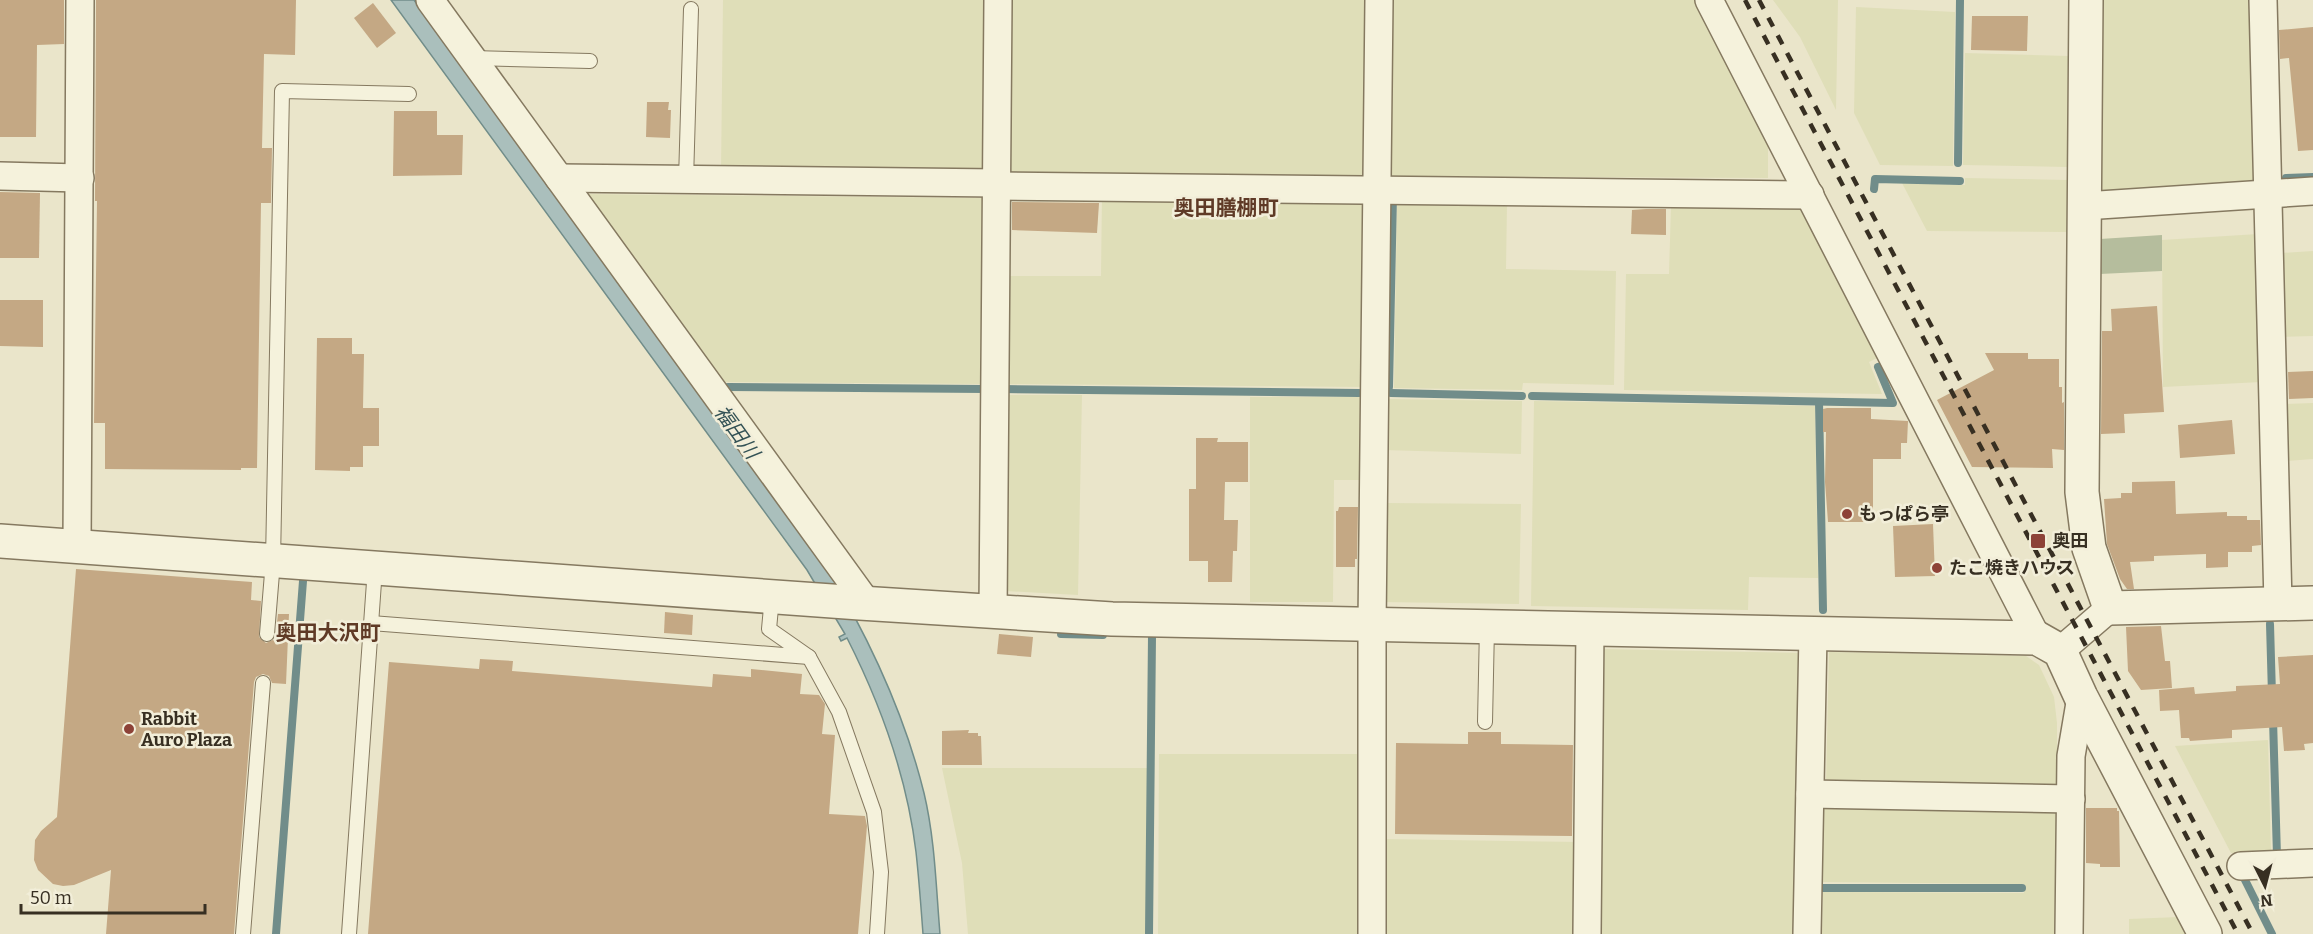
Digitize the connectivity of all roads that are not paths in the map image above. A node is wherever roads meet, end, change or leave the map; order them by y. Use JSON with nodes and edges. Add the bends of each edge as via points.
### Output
{"nodes":[{"id":1,"x":80,"y":0,"type":"edge"},
{"id":2,"x":430,"y":0,"type":"edge"},
{"id":3,"x":999,"y":0,"type":"edge"},
{"id":4,"x":1379,"y":0,"type":"edge"},
{"id":5,"x":1709,"y":0,"type":"edge"},
{"id":6,"x":2086,"y":0,"type":"edge"},
{"id":7,"x":2263,"y":0,"type":"edge"},
{"id":8,"x":691,"y":9,"type":"dead end"},
{"id":9,"x":472,"y":58,"type":"junction"},
{"id":10,"x":590,"y":61,"type":"dead end"},
{"id":11,"x":409,"y":94,"type":"dead end"},
{"id":12,"x":0,"y":176,"type":"edge"},
{"id":13,"x":80,"y":178,"type":"junction"},
{"id":14,"x":559,"y":178,"type":"junction"},
{"id":15,"x":686,"y":180,"type":"junction"},
{"id":16,"x":997,"y":185,"type":"junction"},
{"id":17,"x":1376,"y":190,"type":"junction"},
{"id":18,"x":2313,"y":191,"type":"edge"},
{"id":19,"x":1810,"y":195,"type":"junction"},
{"id":20,"x":2269,"y":195,"type":"junction"},
{"id":21,"x":2085,"y":206,"type":"junction"},
{"id":22,"x":0,"y":541,"type":"edge"},
{"id":23,"x":77,"y":546,"type":"junction"},
{"id":24,"x":273,"y":561,"type":"junction"},
{"id":25,"x":375,"y":568,"type":"junction"},
{"id":26,"x":772,"y":597,"type":"junction"},
{"id":27,"x":864,"y":603,"type":"junction"},
{"id":28,"x":2313,"y":603,"type":"edge"},
{"id":29,"x":2278,"y":604,"type":"junction"},
{"id":30,"x":2110,"y":608,"type":"junction"},
{"id":31,"x":993,"y":612,"type":"junction"},
{"id":32,"x":371,"y":623,"type":"junction"},
{"id":33,"x":1372,"y":625,"type":"junction"},
{"id":34,"x":1487,"y":627,"type":"junction"},
{"id":35,"x":1590,"y":629,"type":"junction"},
{"id":36,"x":267,"y":634,"type":"dead end"},
{"id":37,"x":1813,"y":634,"type":"junction"},
{"id":38,"x":2048,"y":645,"type":"junction"},
{"id":39,"x":809,"y":657,"type":"junction"},
{"id":40,"x":263,"y":682,"type":"dead end"},
{"id":41,"x":2081,"y":698,"type":"junction"},
{"id":42,"x":1485,"y":722,"type":"dead end"},
{"id":43,"x":1810,"y":794,"type":"junction"},
{"id":44,"x":2071,"y":799,"type":"junction"},
{"id":45,"x":2313,"y":863,"type":"edge"},
{"id":46,"x":2241,"y":866,"type":"dead end"},
{"id":47,"x":243,"y":934,"type":"edge"},
{"id":48,"x":349,"y":934,"type":"edge"},
{"id":49,"x":877,"y":934,"type":"edge"},
{"id":50,"x":1372,"y":934,"type":"edge"},
{"id":51,"x":1587,"y":934,"type":"edge"},
{"id":52,"x":1807,"y":934,"type":"edge"},
{"id":53,"x":2069,"y":934,"type":"edge"},
{"id":54,"x":2205,"y":934,"type":"edge"}],
"edges":[{"from":1,"to":13,"type":"street"},
{"from":2,"to":9,"type":"street"},
{"from":3,"to":16,"type":"street"},
{"from":4,"to":17,"type":"street"},
{"from":5,"to":19,"type":"street"},
{"from":6,"to":21,"type":"street"},
{"from":7,"to":20,"type":"street"},
{"from":8,"to":15,"type":"lane"},
{"from":9,"to":10,"type":"lane"},
{"from":9,"to":14,"type":"street"},
{"from":11,"to":24,"type":"lane","via":[[282,91]]},
{"from":12,"to":13,"type":"street"},
{"from":13,"to":23,"type":"street"},
{"from":14,"to":15,"type":"street"},
{"from":14,"to":27,"type":"street"},
{"from":15,"to":16,"type":"street"},
{"from":16,"to":17,"type":"street"},
{"from":16,"to":31,"type":"street"},
{"from":17,"to":19,"type":"street"},
{"from":17,"to":33,"type":"street"},
{"from":18,"to":20,"type":"street"},
{"from":19,"to":38,"type":"street"},
{"from":20,"to":21,"type":"street"},
{"from":20,"to":29,"type":"street"},
{"from":21,"to":30,"type":"street","via":[[2082,492],[2089,548]]},
{"from":22,"to":23,"type":"street"},
{"from":23,"to":24,"type":"street"},
{"from":24,"to":25,"type":"street"},
{"from":24,"to":36,"type":"lane"},
{"from":25,"to":26,"type":"street"},
{"from":25,"to":32,"type":"lane"},
{"from":26,"to":27,"type":"street"},
{"from":26,"to":39,"type":"lane","via":[[769,628]]},
{"from":27,"to":31,"type":"street"},
{"from":28,"to":29,"type":"street"},
{"from":29,"to":30,"type":"street"},
{"from":30,"to":38,"type":"street"},
{"from":31,"to":33,"type":"street"},
{"from":32,"to":39,"type":"lane"},
{"from":32,"to":48,"type":"lane"},
{"from":33,"to":34,"type":"street"},
{"from":33,"to":50,"type":"street"},
{"from":34,"to":35,"type":"street"},
{"from":34,"to":42,"type":"lane"},
{"from":35,"to":37,"type":"street"},
{"from":35,"to":51,"type":"street"},
{"from":37,"to":38,"type":"street"},
{"from":37,"to":43,"type":"street"},
{"from":38,"to":41,"type":"street"},
{"from":39,"to":49,"type":"lane","via":[[839,712],[874,812],[881,872]]},
{"from":40,"to":47,"type":"lane"},
{"from":41,"to":44,"type":"street","via":[[2071,756]]},
{"from":41,"to":54,"type":"street"},
{"from":43,"to":44,"type":"street"},
{"from":43,"to":52,"type":"street"},
{"from":44,"to":53,"type":"street"},
{"from":45,"to":46,"type":"street"}]}
